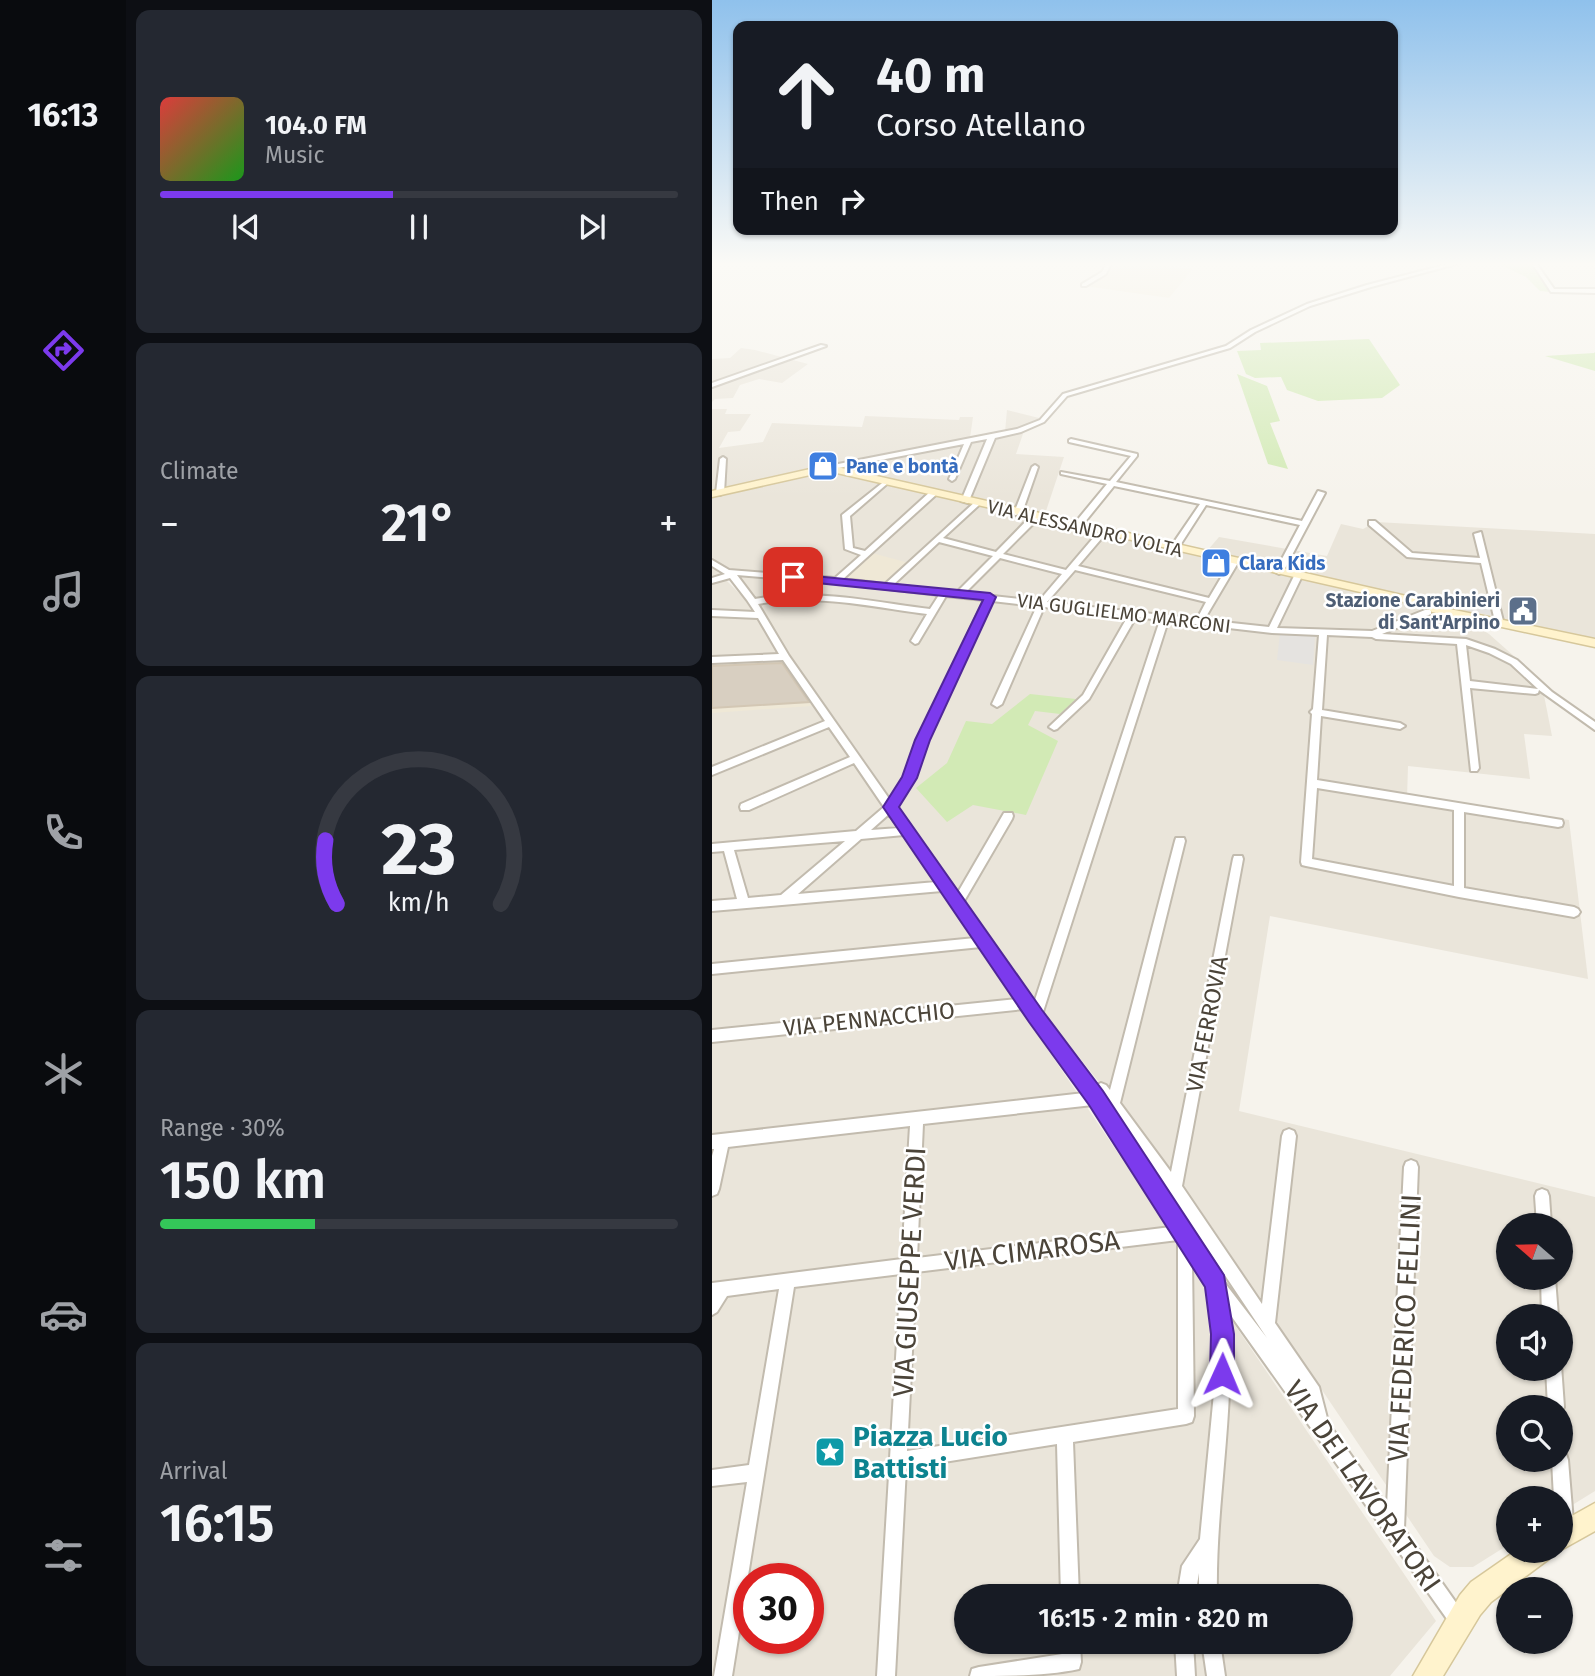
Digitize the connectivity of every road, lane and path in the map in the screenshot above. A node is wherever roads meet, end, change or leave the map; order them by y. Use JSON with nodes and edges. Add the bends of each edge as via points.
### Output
{"nodes":[{"id":1,"x":1236,"y":341,"type":"edge"},
{"id":2,"x":823,"y":346,"type":"dead end"},
{"id":3,"x":712,"y":385,"type":"edge"},
{"id":4,"x":992,"y":436,"type":"junction"},
{"id":5,"x":968,"y":440,"type":"junction"},
{"id":6,"x":1071,"y":441,"type":"dead end"},
{"id":7,"x":722,"y":459,"type":"dead end"},
{"id":8,"x":1035,"y":467,"type":"dead end"},
{"id":9,"x":828,"y":468,"type":"junction"},
{"id":10,"x":1063,"y":473,"type":"dead end"},
{"id":11,"x":952,"y":478,"type":"dead end"},
{"id":12,"x":886,"y":482,"type":"junction"},
{"id":13,"x":1112,"y":483,"type":"junction"},
{"id":14,"x":934,"y":493,"type":"junction"},
{"id":15,"x":1321,"y":493,"type":"dead end"},
{"id":16,"x":716,"y":494,"type":"edge"},
{"id":17,"x":970,"y":502,"type":"junction"},
{"id":18,"x":1204,"y":503,"type":"junction"},
{"id":19,"x":1018,"y":513,"type":"junction"},
{"id":20,"x":1035,"y":517,"type":"junction"},
{"id":21,"x":1372,"y":523,"type":"dead end"},
{"id":22,"x":1305,"y":524,"type":"junction"},
{"id":23,"x":1077,"y":526,"type":"junction"},
{"id":24,"x":1103,"y":532,"type":"junction"},
{"id":25,"x":1478,"y":534,"type":"dead end"},
{"id":26,"x":937,"y":539,"type":"junction"},
{"id":27,"x":1174,"y":548,"type":"junction"},
{"id":28,"x":867,"y":554,"type":"junction"},
{"id":29,"x":999,"y":555,"type":"junction"},
{"id":30,"x":1235,"y":561,"type":"junction"},
{"id":31,"x":1485,"y":561,"type":"junction"},
{"id":32,"x":712,"y":562,"type":"edge"},
{"id":33,"x":1070,"y":570,"type":"junction"},
{"id":34,"x":722,"y":572,"type":"edge"},
{"id":35,"x":1279,"y":572,"type":"junction"},
{"id":36,"x":744,"y":574,"type":"junction"},
{"id":37,"x":1298,"y":576,"type":"junction"},
{"id":38,"x":712,"y":581,"type":"edge"},
{"id":39,"x":837,"y":581,"type":"junction"},
{"id":40,"x":738,"y":583,"type":"junction"},
{"id":41,"x":887,"y":586,"type":"junction"},
{"id":42,"x":944,"y":593,"type":"junction"},
{"id":43,"x":960,"y":594,"type":"junction"},
{"id":44,"x":990,"y":597,"type":"junction"},
{"id":45,"x":1211,"y":601,"type":"junction"},
{"id":46,"x":753,"y":602,"type":"junction"},
{"id":47,"x":1042,"y":603,"type":"junction"},
{"id":48,"x":1424,"y":610,"type":"junction"},
{"id":49,"x":932,"y":612,"type":"junction"},
{"id":50,"x":712,"y":613,"type":"edge"},
{"id":51,"x":1134,"y":614,"type":"junction"},
{"id":52,"x":758,"y":615,"type":"junction"},
{"id":53,"x":1165,"y":618,"type":"junction"},
{"id":54,"x":1500,"y":621,"type":"junction"},
{"id":55,"x":1199,"y":622,"type":"junction"},
{"id":56,"x":1272,"y":630,"type":"junction"},
{"id":57,"x":1323,"y":634,"type":"junction"},
{"id":58,"x":1373,"y":634,"type":"junction"},
{"id":59,"x":915,"y":641,"type":"dead end"},
{"id":60,"x":1461,"y":642,"type":"junction"},
{"id":61,"x":1595,"y":643,"type":"edge"},
{"id":62,"x":785,"y":657,"type":"junction"},
{"id":63,"x":712,"y":660,"type":"edge"},
{"id":64,"x":1465,"y":684,"type":"junction"},
{"id":65,"x":1534,"y":691,"type":"dead end"},
{"id":66,"x":997,"y":704,"type":"dead end"},
{"id":67,"x":1315,"y":712,"type":"junction"},
{"id":68,"x":832,"y":722,"type":"junction"},
{"id":69,"x":1400,"y":726,"type":"dead end"},
{"id":70,"x":1054,"y":727,"type":"dead end"},
{"id":71,"x":1595,"y":727,"type":"edge"},
{"id":72,"x":857,"y":758,"type":"junction"},
{"id":73,"x":1474,"y":768,"type":"dead end"},
{"id":74,"x":712,"y":771,"type":"edge"},
{"id":75,"x":1311,"y":783,"type":"junction"},
{"id":76,"x":745,"y":807,"type":"dead end"},
{"id":77,"x":891,"y":807,"type":"junction"},
{"id":78,"x":1459,"y":807,"type":"junction"},
{"id":79,"x":1008,"y":816,"type":"dead end"},
{"id":80,"x":1558,"y":823,"type":"dead end"},
{"id":81,"x":907,"y":831,"type":"junction"},
{"id":82,"x":858,"y":835,"type":"junction"},
{"id":83,"x":1180,"y":841,"type":"dead end"},
{"id":84,"x":728,"y":847,"type":"junction"},
{"id":85,"x":712,"y":848,"type":"edge"},
{"id":86,"x":1238,"y":859,"type":"dead end"},
{"id":87,"x":945,"y":886,"type":"junction"},
{"id":88,"x":1459,"y":892,"type":"junction"},
{"id":89,"x":783,"y":900,"type":"junction"},
{"id":90,"x":957,"y":902,"type":"junction"},
{"id":91,"x":744,"y":904,"type":"junction"},
{"id":92,"x":712,"y":906,"type":"edge"},
{"id":93,"x":1574,"y":912,"type":"dead end"},
{"id":94,"x":984,"y":942,"type":"junction"},
{"id":95,"x":712,"y":969,"type":"edge"},
{"id":96,"x":1027,"y":1003,"type":"junction"},
{"id":97,"x":1036,"y":1016,"type":"junction"},
{"id":98,"x":712,"y":1036,"type":"edge"},
{"id":99,"x":1096,"y":1098,"type":"junction"},
{"id":100,"x":1112,"y":1107,"type":"junction"},
{"id":101,"x":917,"y":1119,"type":"junction"},
{"id":102,"x":1289,"y":1136,"type":"dead end"},
{"id":103,"x":717,"y":1141,"type":"edge"},
{"id":104,"x":1411,"y":1167,"type":"dead end"},
{"id":105,"x":1175,"y":1188,"type":"junction"},
{"id":106,"x":712,"y":1189,"type":"edge"},
{"id":107,"x":1542,"y":1196,"type":"dead end"},
{"id":108,"x":1543,"y":1213,"type":"edge"},
{"id":109,"x":1184,"y":1232,"type":"junction"},
{"id":110,"x":909,"y":1265,"type":"junction"},
{"id":111,"x":788,"y":1280,"type":"junction"},
{"id":112,"x":1216,"y":1283,"type":"junction"},
{"id":113,"x":717,"y":1289,"type":"edge"},
{"id":114,"x":712,"y":1307,"type":"edge"},
{"id":115,"x":1267,"y":1325,"type":"junction"},
{"id":116,"x":1320,"y":1426,"type":"junction"},
{"id":117,"x":1065,"y":1435,"type":"junction"},
{"id":118,"x":898,"y":1461,"type":"junction"},
{"id":119,"x":757,"y":1472,"type":"junction"},
{"id":120,"x":712,"y":1478,"type":"edge"},
{"id":121,"x":1595,"y":1516,"type":"edge"},
{"id":122,"x":1394,"y":1530,"type":"junction"},
{"id":123,"x":1573,"y":1530,"type":"edge"},
{"id":124,"x":1209,"y":1541,"type":"junction"},
{"id":125,"x":1521,"y":1563,"type":"edge"},
{"id":126,"x":1070,"y":1584,"type":"edge"},
{"id":127,"x":1188,"y":1584,"type":"edge"},
{"id":128,"x":1208,"y":1584,"type":"edge"},
{"id":129,"x":1460,"y":1622,"type":"junction"},
{"id":130,"x":1072,"y":1654,"type":"edge"},
{"id":131,"x":1185,"y":1654,"type":"edge"},
{"id":132,"x":1212,"y":1654,"type":"edge"},
{"id":133,"x":723,"y":1676,"type":"edge"},
{"id":134,"x":886,"y":1676,"type":"edge"},
{"id":135,"x":979,"y":1676,"type":"edge"},
{"id":136,"x":1186,"y":1676,"type":"edge"},
{"id":137,"x":1215,"y":1676,"type":"edge"},
{"id":138,"x":1427,"y":1676,"type":"edge"}],
"edges":[{"from":1,"to":4,"type":"street","via":[[1069,394],[1042,421]]},
{"from":2,"to":3,"type":"street"},
{"from":4,"to":5,"type":"street"},
{"from":4,"to":17,"type":"street"},
{"from":5,"to":9,"type":"street"},
{"from":5,"to":11,"type":"street"},
{"from":6,"to":13,"type":"street","via":[[1135,455]]},
{"from":7,"to":16,"type":"street"},
{"from":8,"to":19,"type":"street"},
{"from":9,"to":12,"type":"street","name":"VIA ALESSANDRO VOLTA"},
{"from":9,"to":16,"type":"street"},
{"from":10,"to":13,"type":"street"},
{"from":12,"to":14,"type":"street","name":"VIA ALESSANDRO VOLTA"},
{"from":12,"to":28,"type":"street","via":[[846,515],[849,549]]},
{"from":13,"to":18,"type":"street"},
{"from":13,"to":23,"type":"street"},
{"from":14,"to":17,"type":"street","name":"VIA ALESSANDRO VOLTA"},
{"from":14,"to":28,"type":"street"},
{"from":15,"to":22,"type":"street"},
{"from":17,"to":19,"type":"street","name":"VIA ALESSANDRO VOLTA"},
{"from":17,"to":26,"type":"street"},
{"from":18,"to":22,"type":"street"},
{"from":18,"to":27,"type":"street"},
{"from":19,"to":20,"type":"street","name":"VIA ALESSANDRO VOLTA"},
{"from":20,"to":23,"type":"street","name":"VIA ALESSANDRO VOLTA"},
{"from":20,"to":29,"type":"street"},
{"from":21,"to":31,"type":"street","via":[[1410,555]]},
{"from":22,"to":35,"type":"street"},
{"from":23,"to":24,"type":"street","name":"VIA ALESSANDRO VOLTA"},
{"from":24,"to":27,"type":"street","name":"VIA ALESSANDRO VOLTA"},
{"from":24,"to":33,"type":"street"},
{"from":25,"to":31,"type":"street"},
{"from":26,"to":29,"type":"street"},
{"from":26,"to":41,"type":"street"},
{"from":27,"to":30,"type":"street","name":"VIA ALESSANDRO VOLTA"},
{"from":28,"to":39,"type":"street"},
{"from":29,"to":33,"type":"street"},
{"from":29,"to":43,"type":"street"},
{"from":30,"to":35,"type":"street","name":"VIA ALESSANDRO VOLTA"},
{"from":30,"to":45,"type":"street"},
{"from":31,"to":54,"type":"street"},
{"from":32,"to":34,"type":"street","name":"VIA DEI LAVORATORI"},
{"from":33,"to":45,"type":"street"},
{"from":33,"to":47,"type":"street"},
{"from":34,"to":36,"type":"street","name":"VIA GUGLIELMO MARCONI"},
{"from":34,"to":38,"type":"street"},
{"from":34,"to":40,"type":"street","name":"VIA DEI LAVORATORI"},
{"from":35,"to":37,"type":"street","name":"VIA ALESSANDRO VOLTA"},
{"from":36,"to":39,"type":"street","name":"VIA GUGLIELMO MARCONI"},
{"from":36,"to":40,"type":"street"},
{"from":37,"to":48,"type":"street","name":"VIA ALESSANDRO VOLTA"},
{"from":37,"to":56,"type":"street"},
{"from":39,"to":41,"type":"street","name":"VIA GUGLIELMO MARCONI"},
{"from":40,"to":46,"type":"street","name":"VIA DEI LAVORATORI"},
{"from":41,"to":42,"type":"street","name":"VIA GUGLIELMO MARCONI"},
{"from":42,"to":43,"type":"street","name":"VIA GUGLIELMO MARCONI"},
{"from":42,"to":49,"type":"street"},
{"from":43,"to":44,"type":"street","name":"VIA GUGLIELMO MARCONI"},
{"from":44,"to":47,"type":"street","name":"VIA GUGLIELMO MARCONI"},
{"from":44,"to":77,"type":"street","via":[[909,778]]},
{"from":45,"to":55,"type":"street"},
{"from":46,"to":49,"type":"street","via":[[794,597]]},
{"from":46,"to":52,"type":"street","name":"VIA DEI LAVORATORI"},
{"from":47,"to":51,"type":"street","name":"VIA GUGLIELMO MARCONI"},
{"from":47,"to":66,"type":"street"},
{"from":48,"to":54,"type":"street","name":"VIA ALESSANDRO VOLTA"},
{"from":48,"to":58,"type":"street","name":"VIA GUGLIELMO MARCONI"},
{"from":49,"to":59,"type":"street"},
{"from":50,"to":52,"type":"street"},
{"from":51,"to":53,"type":"street","name":"VIA GUGLIELMO MARCONI"},
{"from":51,"to":70,"type":"street","via":[[1086,697]]},
{"from":52,"to":62,"type":"street","name":"VIA DEI LAVORATORI"},
{"from":53,"to":55,"type":"street","name":"VIA GUGLIELMO MARCONI"},
{"from":53,"to":97,"type":"street"},
{"from":54,"to":61,"type":"street","name":"VIA ALESSANDRO VOLTA"},
{"from":55,"to":56,"type":"street","name":"VIA GUGLIELMO MARCONI"},
{"from":56,"to":57,"type":"street","name":"VIA GUGLIELMO MARCONI"},
{"from":57,"to":58,"type":"street","name":"VIA GUGLIELMO MARCONI"},
{"from":57,"to":67,"type":"street"},
{"from":58,"to":60,"type":"street"},
{"from":60,"to":64,"type":"street"},
{"from":60,"to":71,"type":"street","via":[[1514,663]]},
{"from":62,"to":63,"type":"street"},
{"from":62,"to":68,"type":"street","name":"VIA DEI LAVORATORI"},
{"from":64,"to":65,"type":"street"},
{"from":64,"to":73,"type":"street"},
{"from":67,"to":69,"type":"street"},
{"from":67,"to":75,"type":"street"},
{"from":68,"to":72,"type":"street","name":"VIA DEI LAVORATORI"},
{"from":68,"to":74,"type":"street"},
{"from":72,"to":76,"type":"street"},
{"from":72,"to":77,"type":"street","name":"VIA DEI LAVORATORI"},
{"from":75,"to":78,"type":"street"},
{"from":75,"to":88,"type":"street","via":[[1306,862]]},
{"from":77,"to":81,"type":"street","name":"VIA DEI LAVORATORI"},
{"from":77,"to":82,"type":"street"},
{"from":78,"to":80,"type":"street"},
{"from":78,"to":88,"type":"street"},
{"from":79,"to":90,"type":"street"},
{"from":81,"to":82,"type":"street"},
{"from":81,"to":87,"type":"street","name":"VIA DEI LAVORATORI"},
{"from":82,"to":84,"type":"street"},
{"from":82,"to":89,"type":"street"},
{"from":83,"to":100,"type":"street"},
{"from":84,"to":85,"type":"street"},
{"from":84,"to":91,"type":"street"},
{"from":86,"to":105,"type":"street","name":"VIA FERROVIA"},
{"from":87,"to":89,"type":"street"},
{"from":87,"to":90,"type":"street","name":"VIA DEI LAVORATORI"},
{"from":88,"to":93,"type":"street"},
{"from":89,"to":91,"type":"street"},
{"from":90,"to":94,"type":"street","name":"VIA DEI LAVORATORI"},
{"from":91,"to":92,"type":"street"},
{"from":94,"to":95,"type":"street"},
{"from":94,"to":96,"type":"street","name":"VIA DEI LAVORATORI"},
{"from":96,"to":97,"type":"street","name":"VIA DEI LAVORATORI"},
{"from":96,"to":98,"type":"street","name":"VIA PENNACCHIO"},
{"from":97,"to":99,"type":"street","name":"VIA DEI LAVORATORI"},
{"from":99,"to":100,"type":"street","via":[[1101,1089]]},
{"from":99,"to":101,"type":"street"},
{"from":99,"to":109,"type":"street","name":"VIA DEI LAVORATORI"},
{"from":100,"to":105,"type":"street"},
{"from":101,"to":103,"type":"street"},
{"from":101,"to":110,"type":"street","name":"VIA GIUSEPPE VERDI"},
{"from":102,"to":115,"type":"street"},
{"from":103,"to":106,"type":"street"},
{"from":104,"to":122,"type":"street","name":"VIA FEDERICO FELLINI"},
{"from":105,"to":115,"type":"street"},
{"from":107,"to":108,"type":"street"},
{"from":109,"to":110,"type":"street","name":"VIA CIMAROSA"},
{"from":109,"to":112,"type":"street","name":"VIA DEI LAVORATORI"},
{"from":109,"to":117,"type":"street","via":[[1186,1416]]},
{"from":110,"to":111,"type":"street","name":"VIA CIMAROSA"},
{"from":110,"to":118,"type":"street","name":"VIA GIUSEPPE VERDI"},
{"from":111,"to":113,"type":"street","name":"VIA CIMAROSA"},
{"from":111,"to":119,"type":"street"},
{"from":112,"to":116,"type":"street","name":"VIA DEI LAVORATORI"},
{"from":112,"to":124,"type":"street","via":[[1222,1391]]},
{"from":113,"to":114,"type":"street"},
{"from":115,"to":116,"type":"street","via":[[1313,1393]]},
{"from":116,"to":122,"type":"street","name":"VIA DEI LAVORATORI"},
{"from":117,"to":118,"type":"street"},
{"from":117,"to":126,"type":"street"},
{"from":118,"to":134,"type":"street","name":"VIA GIUSEPPE VERDI"},
{"from":119,"to":120,"type":"street"},
{"from":119,"to":133,"type":"street"},
{"from":121,"to":123,"type":"street"},
{"from":122,"to":129,"type":"street","name":"VIA DEI LAVORATORI"},
{"from":124,"to":127,"type":"street","via":[[1192,1566]]},
{"from":124,"to":128,"type":"street"},
{"from":125,"to":129,"type":"street","via":[[1481,1591]]},
{"from":129,"to":138,"type":"street"},
{"from":130,"to":135,"type":"street","via":[[1072,1662]]},
{"from":131,"to":136,"type":"street"},
{"from":132,"to":137,"type":"street"}]}
